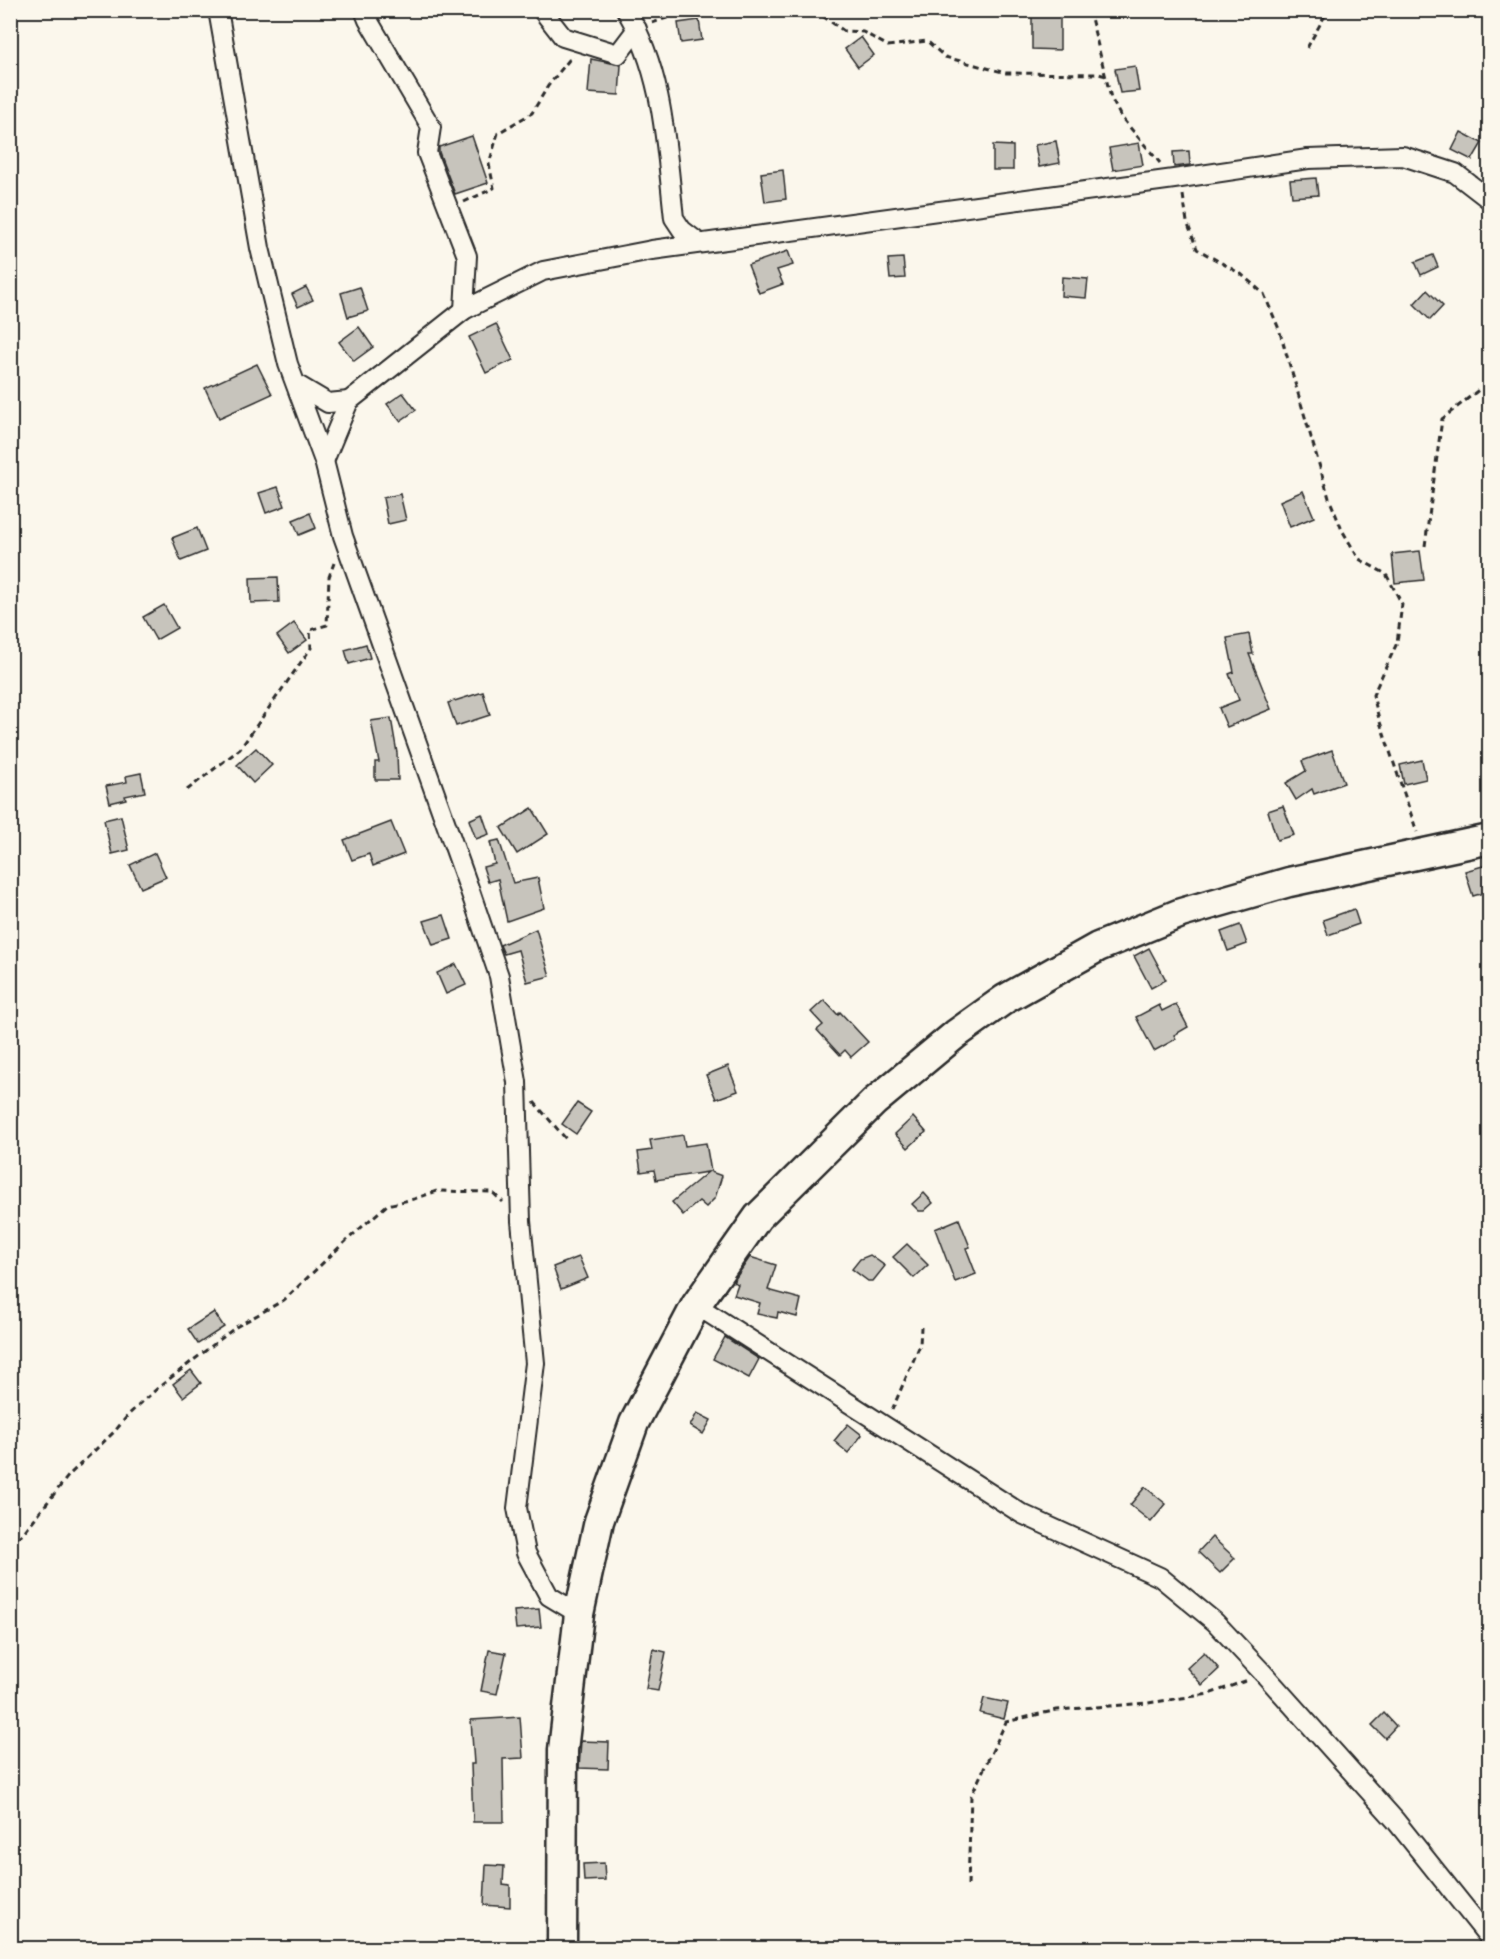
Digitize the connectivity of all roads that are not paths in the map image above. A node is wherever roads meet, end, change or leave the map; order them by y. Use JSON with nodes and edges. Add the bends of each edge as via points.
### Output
{"nodes":[{"id":1,"x":218,"y":10,"type":"edge"},
{"id":2,"x":364,"y":10,"type":"edge"},
{"id":3,"x":542,"y":10,"type":"edge"},
{"id":4,"x":626,"y":10,"type":"edge"},
{"id":5,"x":637,"y":28,"type":"junction"},
{"id":6,"x":1490,"y":200,"type":"edge"},
{"id":7,"x":674,"y":218,"type":"junction"},
{"id":8,"x":699,"y":243,"type":"junction"},
{"id":9,"x":652,"y":250,"type":"junction"},
{"id":10,"x":464,"y":310,"type":"junction"},
{"id":11,"x":296,"y":384,"type":"junction"},
{"id":12,"x":349,"y":401,"type":"junction"},
{"id":13,"x":324,"y":461,"type":"junction"},
{"id":14,"x":1490,"y":839,"type":"edge"},
{"id":15,"x":696,"y":1305,"type":"junction"},
{"id":16,"x":579,"y":1614,"type":"junction"},
{"id":17,"x":1490,"y":1938,"type":"edge"},
{"id":18,"x":562,"y":1948,"type":"edge"}],
"edges":[{"from":1,"to":11,"type":"street","via":[[260,248]]},
{"from":2,"to":10,"type":"street","via":[[431,127],[426,153],[467,256]]},
{"from":3,"to":5,"type":"street","via":[[563,37],[618,54]]},
{"from":4,"to":5,"type":"street"},
{"from":5,"to":7,"type":"street","via":[[661,102]]},
{"from":6,"to":8,"type":"street","via":[[1455,173],[1403,156],[1308,159]]},
{"from":7,"to":8,"type":"street"},
{"from":7,"to":9,"type":"street"},
{"from":8,"to":9,"type":"street"},
{"from":9,"to":10,"type":"street","via":[[543,271]]},
{"from":10,"to":12,"type":"street"},
{"from":11,"to":12,"type":"street","via":[[328,403]]},
{"from":11,"to":13,"type":"street"},
{"from":12,"to":13,"type":"street"},
{"from":13,"to":16,"type":"street","via":[[343,536],[499,976],[518,1083],[521,1221],[535,1363],[517,1508],[526,1553],[549,1596]]},
{"from":14,"to":15,"type":"main road","via":[[1289,882],[1181,913],[1098,947],[1005,999],[874,1102],[805,1169],[758,1217]]},
{"from":15,"to":16,"type":"main road","via":[[634,1423],[599,1521]]},
{"from":15,"to":17,"type":"street","via":[[1022,1514],[1160,1576],[1215,1622],[1264,1674],[1395,1820]]},
{"from":16,"to":18,"type":"main road","via":[[563,1750]]}]}
